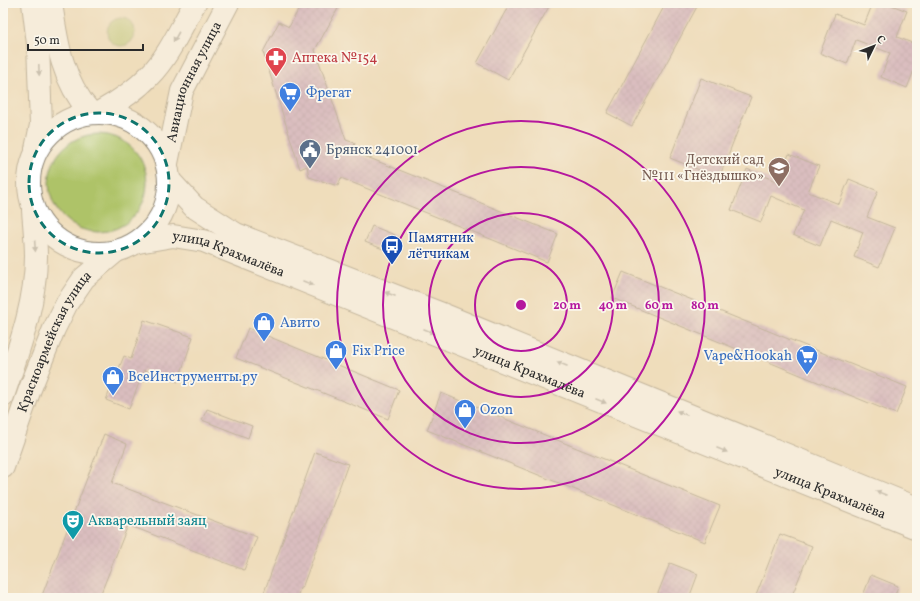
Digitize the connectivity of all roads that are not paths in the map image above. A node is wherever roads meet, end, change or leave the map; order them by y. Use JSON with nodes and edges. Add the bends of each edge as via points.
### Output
{"nodes":[{"id":1,"x":34,"y":3,"type":"edge"},
{"id":2,"x":51,"y":3,"type":"edge"},
{"id":3,"x":195,"y":3,"type":"edge"},
{"id":4,"x":228,"y":3,"type":"edge"},
{"id":5,"x":95,"y":112,"type":"junction"},
{"id":6,"x":36,"y":150,"type":"junction"},
{"id":7,"x":168,"y":172,"type":"junction"},
{"id":8,"x":33,"y":207,"type":"junction"},
{"id":9,"x":138,"y":242,"type":"junction"},
{"id":10,"x":116,"y":251,"type":"junction"},
{"id":11,"x":3,"y":396,"type":"edge"},
{"id":12,"x":3,"y":468,"type":"edge"},
{"id":13,"x":917,"y":508,"type":"edge"},
{"id":14,"x":917,"y":528,"type":"edge"}],
"edges":[{"from":1,"to":6,"type":"main road","one_way":true,"via":[[41,126]]},
{"from":2,"to":5,"type":"main road","via":[[56,39],[68,80],[79,100]]},
{"from":3,"to":5,"type":"main road","one_way":true,"via":[[168,51],[150,76],[123,99]]},
{"from":4,"to":7,"type":"main road","name":"Авиационная улица","via":[[182,91]]},
{"from":5,"to":6,"type":"main road","via":[[58,124]]},
{"from":5,"to":7,"type":"main road","via":[[122,116],[142,126],[157,143]]},
{"from":6,"to":8,"type":"main road","via":[[28,177]]},
{"from":7,"to":9,"type":"main road","via":[[166,204],[155,225]]},
{"from":13,"to":7,"type":"main road","name":"улица Крахмалёва","one_way":true,"via":[[449,317],[236,234],[194,207]]},
{"from":8,"to":10,"type":"main road","via":[[42,225],[57,240],[76,249],[96,253]]},
{"from":8,"to":11,"type":"main road","name":"Красноармейская улица","one_way":true,"via":[[36,257],[33,290],[24,332]]},
{"from":9,"to":10,"type":"main road"},
{"from":9,"to":14,"type":"main road","name":"улица Крахмалёва","one_way":true,"via":[[173,236],[204,241]]},
{"from":10,"to":12,"type":"main road","name":"Красноармейская улица","via":[[84,278],[67,303],[46,349]]}]}
